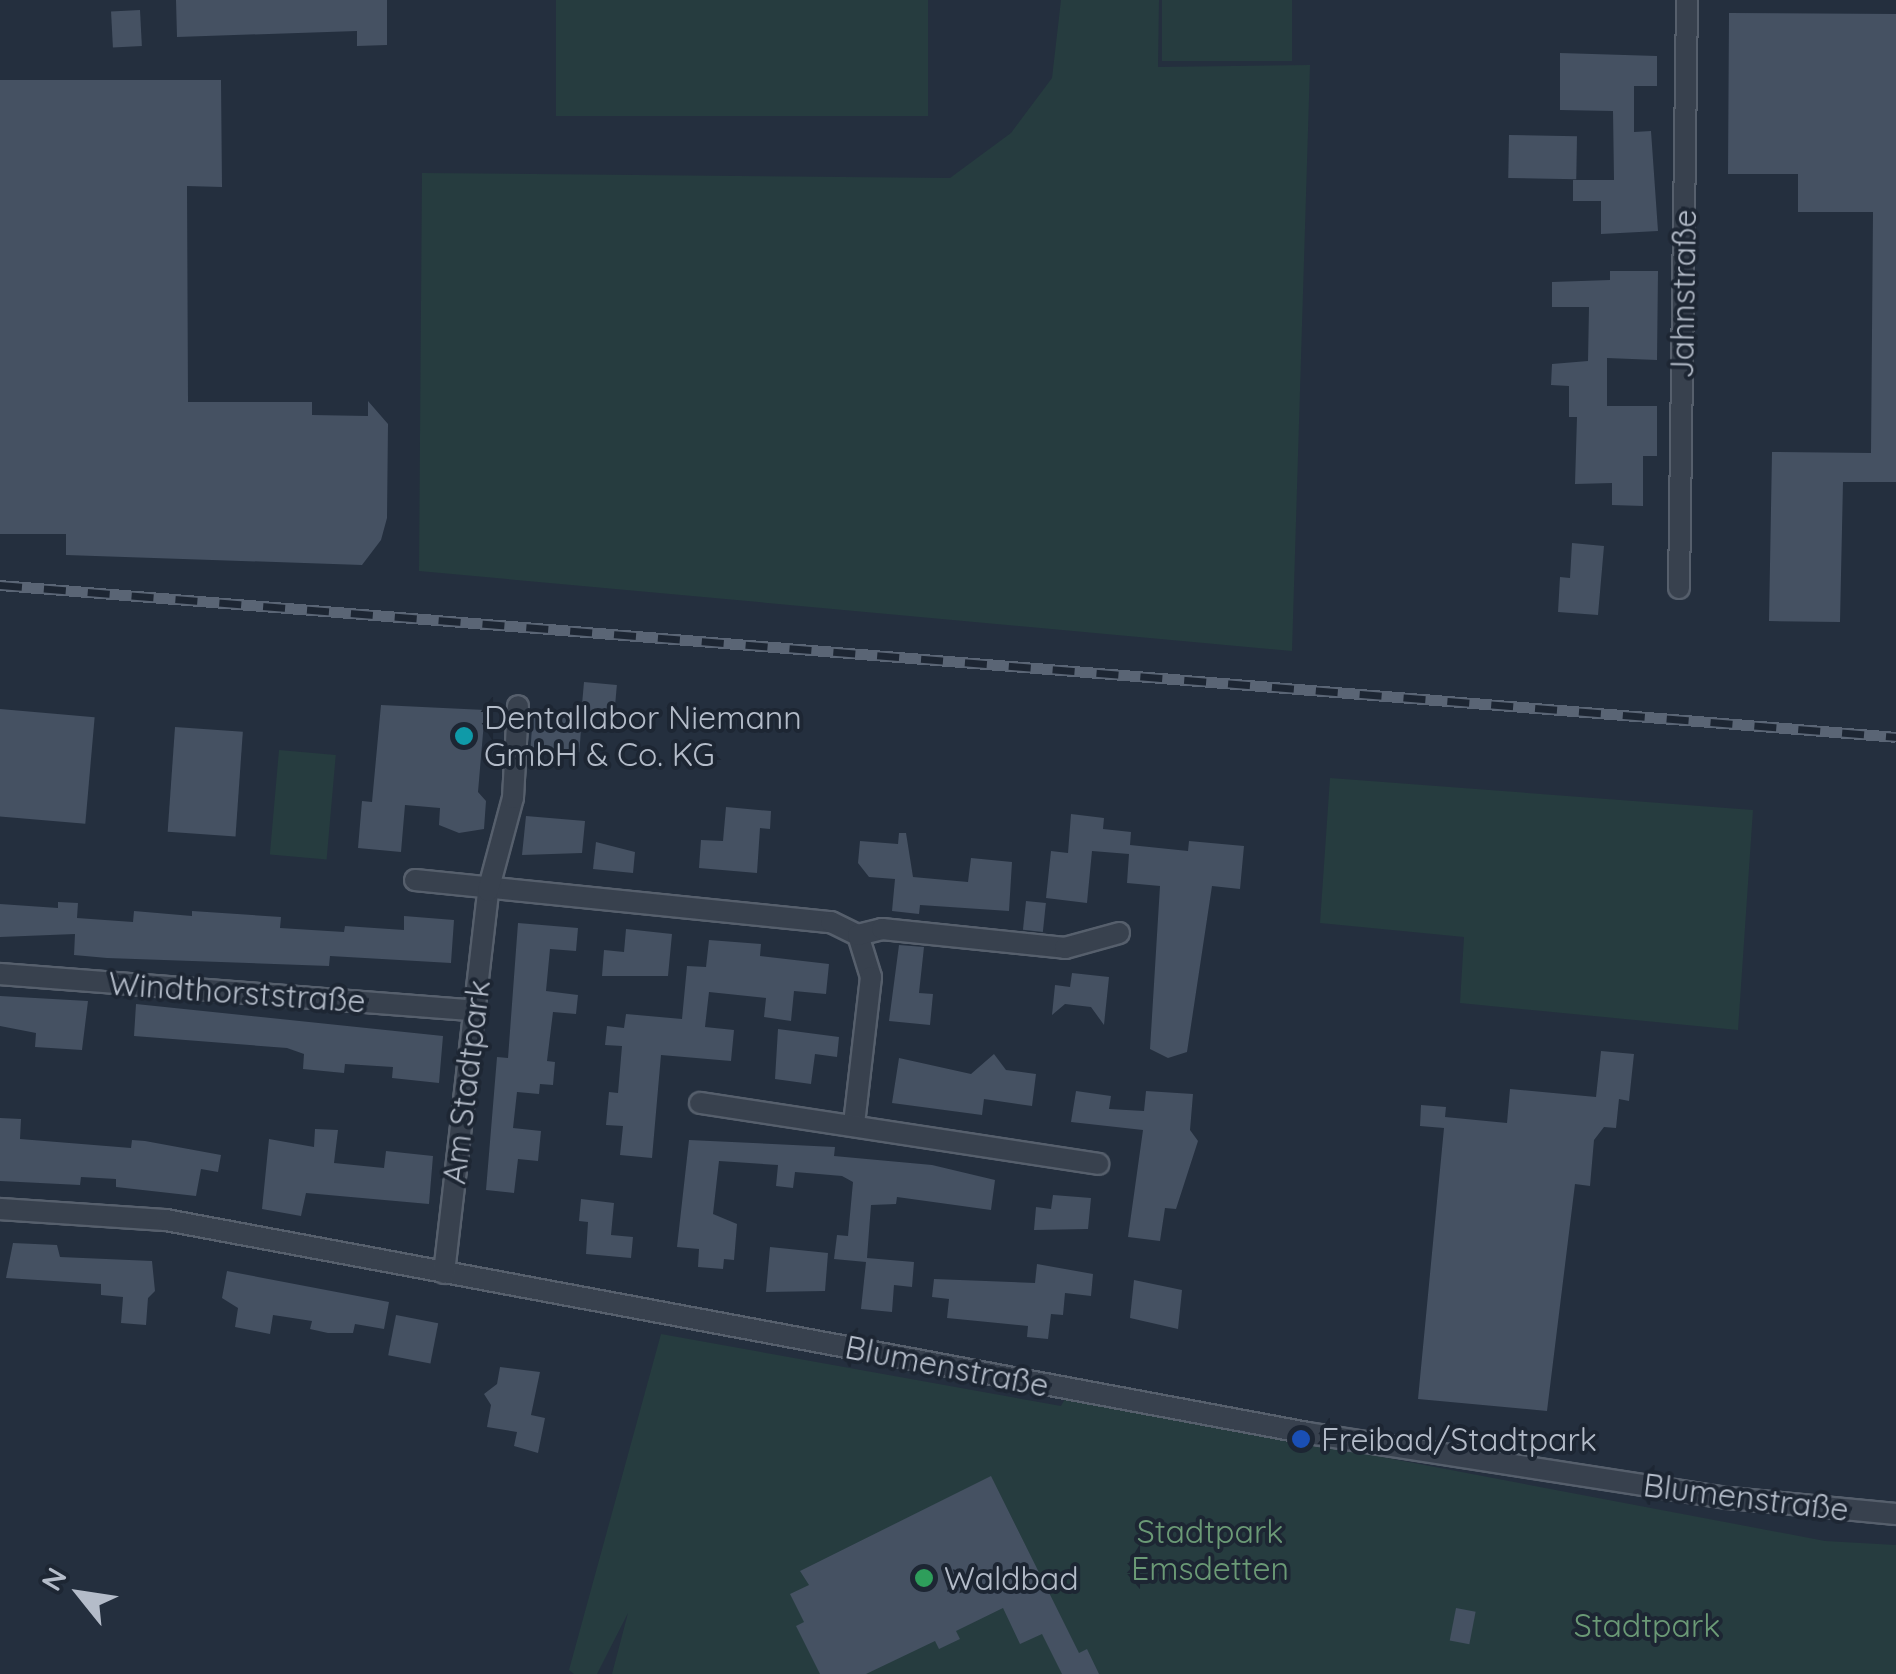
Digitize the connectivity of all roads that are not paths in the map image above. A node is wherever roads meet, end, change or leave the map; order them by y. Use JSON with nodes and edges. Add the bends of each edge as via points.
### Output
{"nodes":[{"id":1,"x":1686,"y":0,"type":"edge"},
{"id":2,"x":1678,"y":588,"type":"dead end"},
{"id":3,"x":518,"y":706,"type":"dead end"},
{"id":4,"x":415,"y":880,"type":"dead end"},
{"id":5,"x":488,"y":891,"type":"junction"},
{"id":6,"x":1118,"y":934,"type":"dead end"},
{"id":7,"x":858,"y":935,"type":"junction"},
{"id":8,"x":0,"y":974,"type":"edge"},
{"id":9,"x":474,"y":1010,"type":"junction"},
{"id":10,"x":700,"y":1103,"type":"dead end"},
{"id":11,"x":854,"y":1125,"type":"junction"},
{"id":12,"x":1098,"y":1164,"type":"dead end"},
{"id":13,"x":0,"y":1209,"type":"edge"},
{"id":14,"x":444,"y":1273,"type":"junction"},
{"id":15,"x":1896,"y":1514,"type":"edge"}],
"edges":[{"from":1,"to":2,"type":"street","name":"Jahnstraße"},
{"from":3,"to":5,"type":"street","name":"Am Stadtpark","via":[[514,798]]},
{"from":4,"to":5,"type":"street"},
{"from":5,"to":7,"type":"street","via":[[831,922]]},
{"from":5,"to":9,"type":"street","name":"Am Stadtpark"},
{"from":6,"to":7,"type":"street","via":[[1065,948],[882,929]]},
{"from":7,"to":11,"type":"street","via":[[870,976]]},
{"from":8,"to":9,"type":"street","name":"Windthorststraße"},
{"from":9,"to":14,"type":"street","name":"Am Stadtpark"},
{"from":10,"to":11,"type":"street"},
{"from":11,"to":12,"type":"street"},
{"from":13,"to":14,"type":"street","name":"Blumenstraße","via":[[166,1220]]},
{"from":14,"to":15,"type":"street","name":"Blumenstraße","via":[[1530,1471]]}]}
